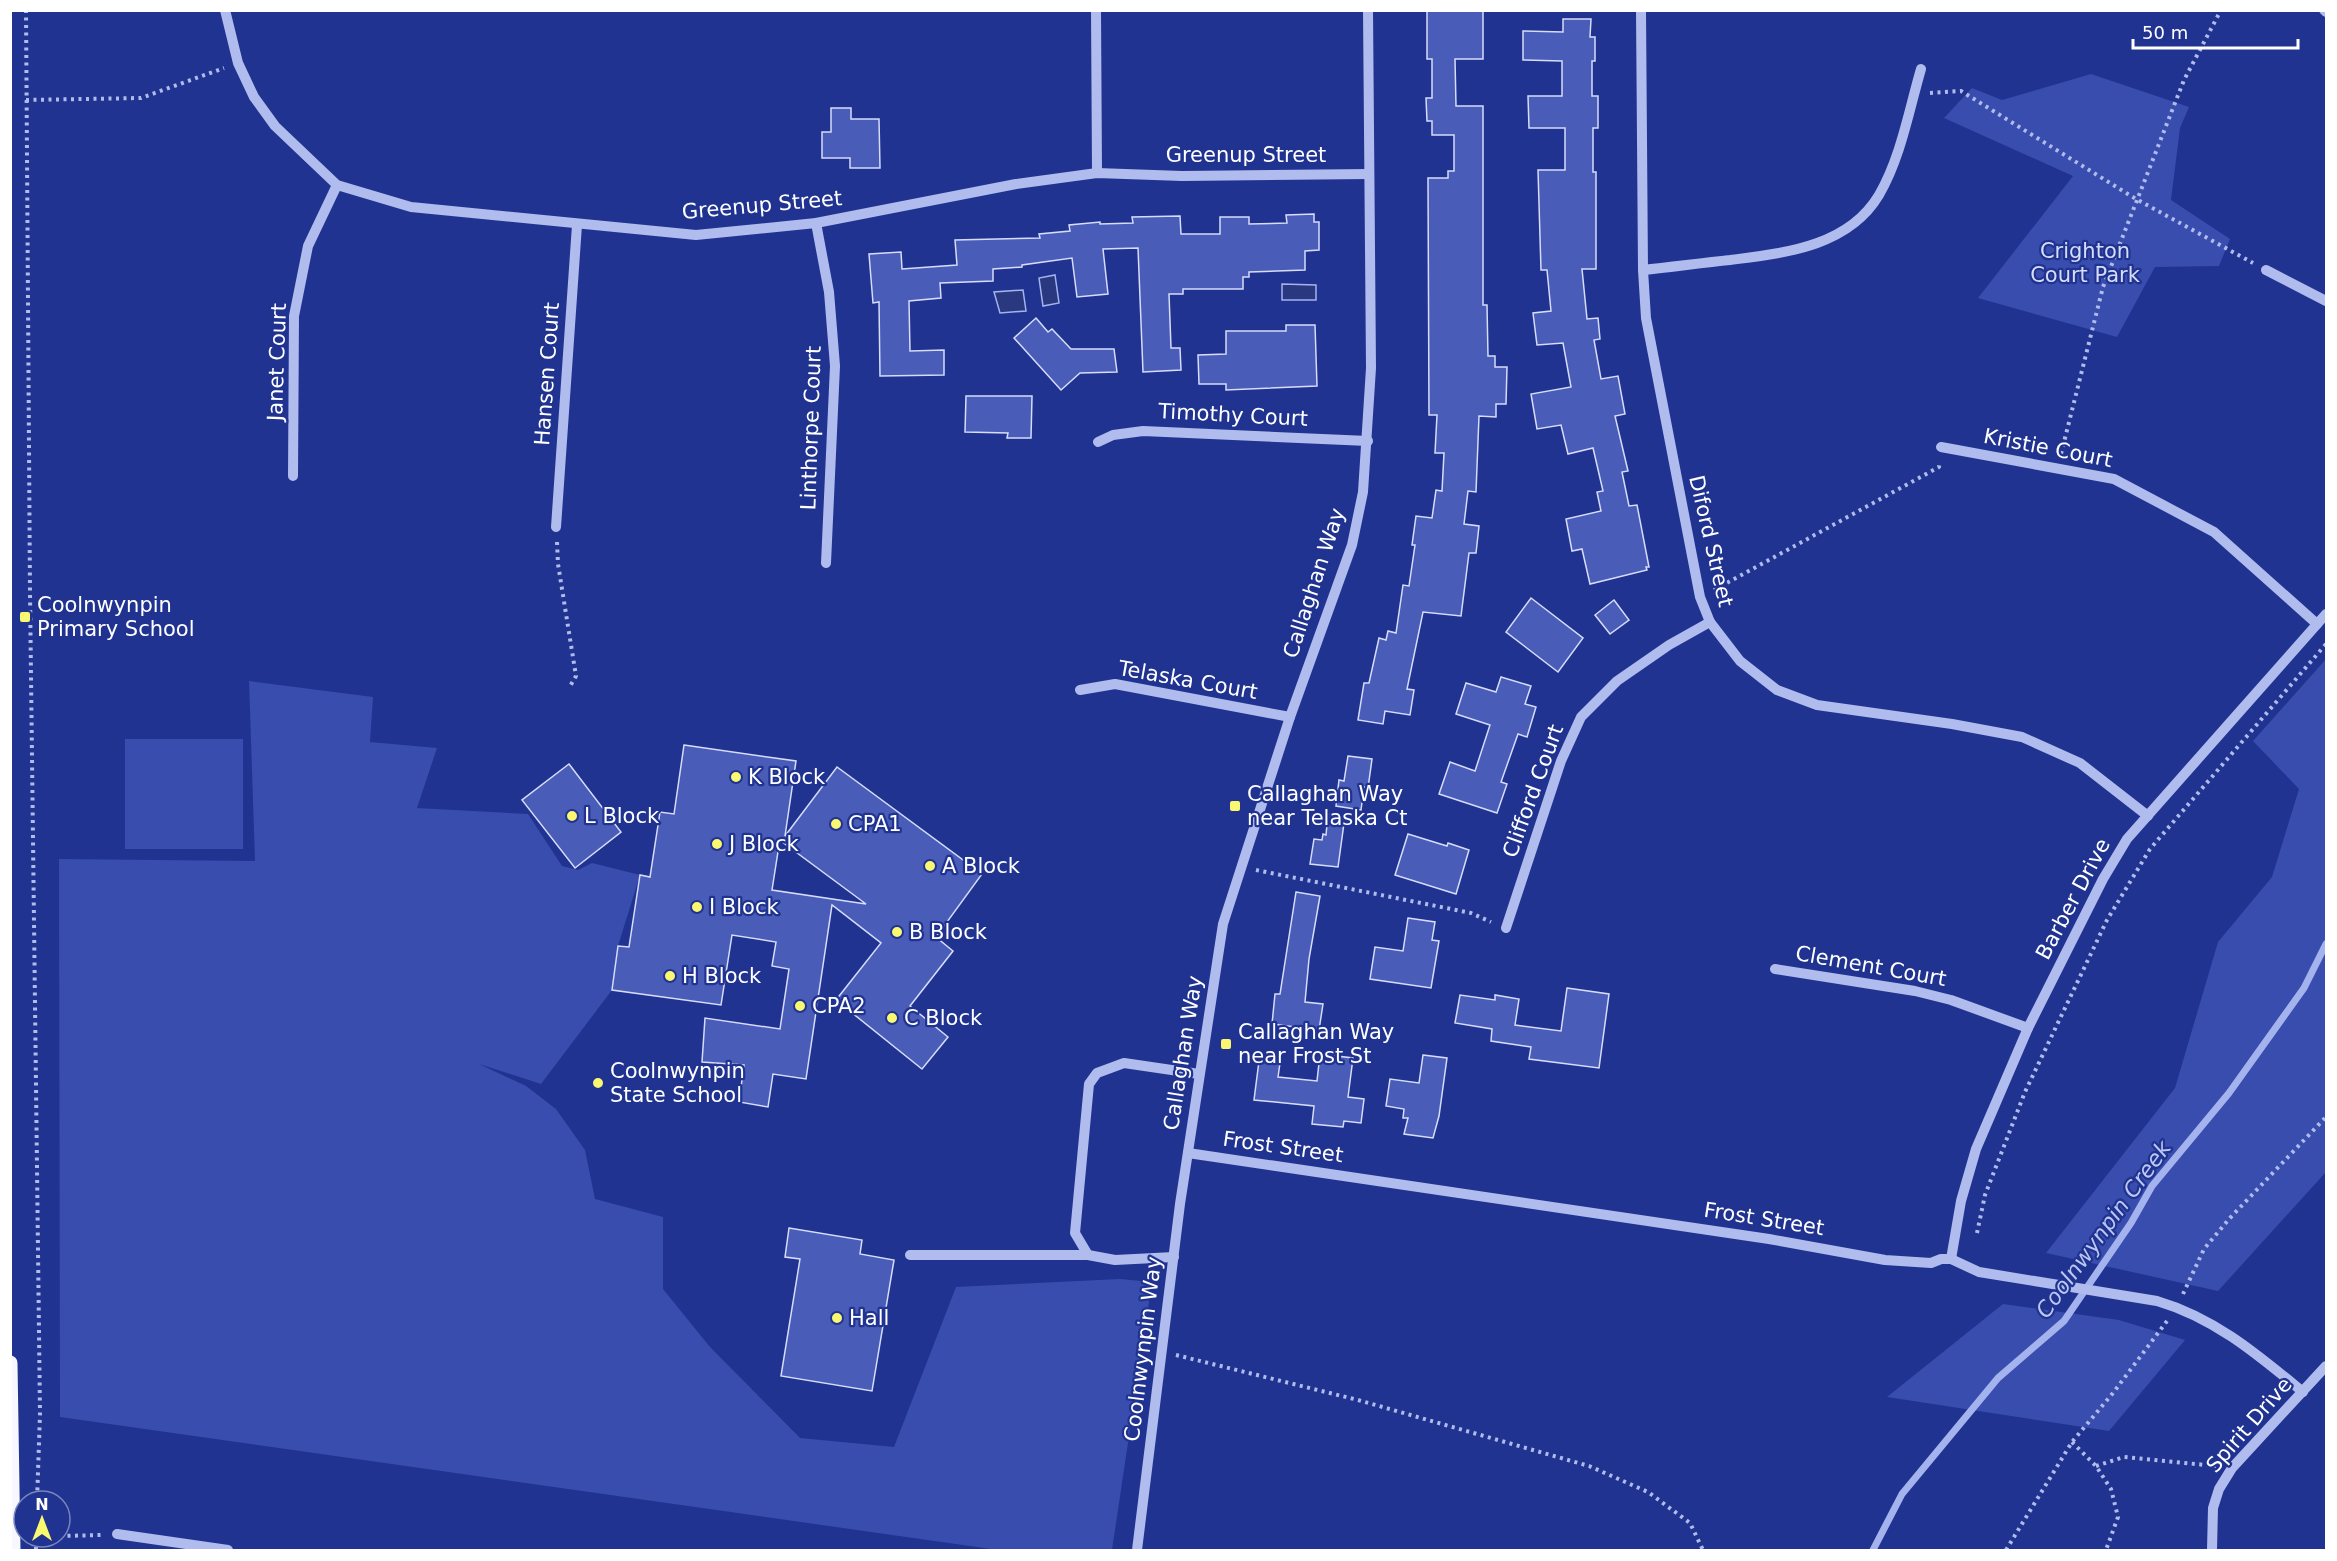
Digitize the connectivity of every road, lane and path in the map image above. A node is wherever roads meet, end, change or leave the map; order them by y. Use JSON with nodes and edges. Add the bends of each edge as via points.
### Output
{"nodes":[{"id":1,"x":26,"y":10,"type":"edge"},
{"id":2,"x":225,"y":10,"type":"edge"},
{"id":3,"x":1096,"y":10,"type":"edge"},
{"id":4,"x":1368,"y":10,"type":"edge"},
{"id":5,"x":1641,"y":10,"type":"edge"},
{"id":6,"x":2220,"y":10,"type":"edge"},
{"id":7,"x":238,"y":63,"type":"junction"},
{"id":8,"x":1921,"y":69,"type":"dead end"},
{"id":9,"x":1914,"y":94,"type":"junction"},
{"id":10,"x":26,"y":100,"type":"junction"},
{"id":11,"x":1097,"y":173,"type":"junction"},
{"id":12,"x":1369,"y":174,"type":"junction"},
{"id":13,"x":337,"y":185,"type":"junction"},
{"id":14,"x":2136,"y":199,"type":"junction"},
{"id":15,"x":816,"y":223,"type":"junction"},
{"id":16,"x":577,"y":225,"type":"junction"},
{"id":17,"x":1643,"y":270,"type":"junction"},
{"id":18,"x":2266,"y":270,"type":"joint"},
{"id":19,"x":2326,"y":301,"type":"edge"},
{"id":20,"x":1368,"y":441,"type":"junction"},
{"id":21,"x":1098,"y":442,"type":"dead end"},
{"id":22,"x":1941,"y":447,"type":"joint"},
{"id":23,"x":2057,"y":469,"type":"junction"},
{"id":24,"x":293,"y":476,"type":"dead end"},
{"id":25,"x":556,"y":526,"type":"joint"},
{"id":26,"x":826,"y":563,"type":"dead end"},
{"id":27,"x":1700,"y":597,"type":"junction"},
{"id":28,"x":2326,"y":614,"type":"edge"},
{"id":29,"x":1710,"y":622,"type":"junction"},
{"id":30,"x":2317,"y":624,"type":"junction"},
{"id":31,"x":2326,"y":644,"type":"edge"},
{"id":32,"x":569,"y":687,"type":"dead end"},
{"id":33,"x":1080,"y":690,"type":"dead end"},
{"id":34,"x":1290,"y":717,"type":"junction"},
{"id":35,"x":2148,"y":816,"type":"junction"},
{"id":36,"x":1241,"y":866,"type":"junction"},
{"id":37,"x":1506,"y":928,"type":"joint"},
{"id":38,"x":1775,"y":969,"type":"dead end"},
{"id":39,"x":2028,"y":1028,"type":"junction"},
{"id":40,"x":1199,"y":1074,"type":"junction"},
{"id":41,"x":2326,"y":1117,"type":"edge"},
{"id":42,"x":1188,"y":1153,"type":"junction"},
{"id":43,"x":1977,"y":1233,"type":"dead end"},
{"id":44,"x":910,"y":1256,"type":"dead end"},
{"id":45,"x":1088,"y":1256,"type":"junction"},
{"id":46,"x":1174,"y":1257,"type":"junction"},
{"id":47,"x":1951,"y":1259,"type":"junction"},
{"id":48,"x":2177,"y":1307,"type":"junction"},
{"id":49,"x":1163,"y":1352,"type":"junction"},
{"id":50,"x":10,"y":1363,"type":"edge"},
{"id":51,"x":2326,"y":1366,"type":"edge"},
{"id":52,"x":2303,"y":1392,"type":"junction"},
{"id":53,"x":2072,"y":1442,"type":"junction"},
{"id":54,"x":2096,"y":1466,"type":"junction"},
{"id":55,"x":2232,"y":1468,"type":"junction"},
{"id":56,"x":38,"y":1489,"type":"edge"},
{"id":57,"x":117,"y":1534,"type":"joint"},
{"id":58,"x":72,"y":1536,"type":"edge"},
{"id":59,"x":13,"y":1551,"type":"edge"},
{"id":60,"x":228,"y":1551,"type":"edge"},
{"id":61,"x":1137,"y":1551,"type":"edge"},
{"id":62,"x":1703,"y":1551,"type":"edge"},
{"id":63,"x":2006,"y":1551,"type":"edge"},
{"id":64,"x":2106,"y":1551,"type":"edge"},
{"id":65,"x":2212,"y":1551,"type":"edge"}],
"edges":[{"from":1,"to":10,"type":"path"},
{"from":2,"to":7,"type":"street","name":"Greenup Street"},
{"from":3,"to":11,"type":"street"},
{"from":4,"to":12,"type":"street","name":"Callaghan Way"},
{"from":5,"to":17,"type":"street","name":"Diford Street"},
{"from":6,"to":14,"type":"path","via":[[2184,80]]},
{"from":7,"to":10,"type":"path","via":[[141,99]]},
{"from":7,"to":13,"type":"street","name":"Greenup Street","via":[[254,97],[275,126]]},
{"from":8,"to":9,"type":"street"},
{"from":9,"to":14,"type":"path","via":[[1961,91]]},
{"from":9,"to":17,"type":"street","via":[[1893,165],[1879,196],[1861,217],[1820,242],[1792,252]]},
{"from":10,"to":56,"type":"path"},
{"from":11,"to":12,"type":"street","name":"Greenup Street"},
{"from":11,"to":15,"type":"street","name":"Greenup Street","via":[[1017,184]]},
{"from":12,"to":20,"type":"street","name":"Callaghan Way"},
{"from":13,"to":16,"type":"street","name":"Greenup Street","via":[[411,207]]},
{"from":13,"to":24,"type":"street","name":"Janet Court","via":[[308,246],[294,316]]},
{"from":14,"to":18,"type":"path"},
{"from":14,"to":23,"type":"path","via":[[2103,287]]},
{"from":15,"to":16,"type":"street","name":"Greenup Street","via":[[696,235]]},
{"from":15,"to":26,"type":"street","name":"Linthorpe Court","via":[[829,292],[835,366]]},
{"from":16,"to":25,"type":"street","name":"Hansen Court"},
{"from":17,"to":27,"type":"street","name":"Diford Street","via":[[1654,366]]},
{"from":18,"to":19,"type":"street"},
{"from":20,"to":21,"type":"street","name":"Timothy Court","via":[[1143,431],[1113,435]]},
{"from":20,"to":34,"type":"street","name":"Callaghan Way","via":[[1352,545]]},
{"from":22,"to":23,"type":"street","name":"Kristie Court"},
{"from":22,"to":27,"type":"path","via":[[1939,467]]},
{"from":23,"to":30,"type":"street","name":"Kristie Court","via":[[2114,479],[2214,532]]},
{"from":25,"to":32,"type":"path","via":[[558,564],[576,675]]},
{"from":27,"to":29,"type":"street","name":"Diford Street"},
{"from":28,"to":30,"type":"street","name":"Barber Drive"},
{"from":29,"to":35,"type":"street","name":"Diford Street","via":[[1740,661],[1777,690],[1817,705],[2022,737],[2080,763]]},
{"from":29,"to":37,"type":"street","name":"Clifford Court","via":[[1617,681],[1581,717],[1561,761]]},
{"from":30,"to":35,"type":"street","name":"Barber Drive"},
{"from":31,"to":43,"type":"path","via":[[2150,849],[2107,920],[2025,1092],[1985,1195]]},
{"from":33,"to":34,"type":"street","name":"Telaska Court","via":[[1115,684]]},
{"from":34,"to":36,"type":"street","name":"Callaghan Way"},
{"from":35,"to":39,"type":"street","name":"Barber Drive","via":[[2127,839],[2103,879]]},
{"from":36,"to":37,"type":"path","via":[[1471,913]]},
{"from":36,"to":40,"type":"street","name":"Callaghan Way","via":[[1223,924]]},
{"from":38,"to":39,"type":"street","name":"Clement Court","via":[[1915,991]]},
{"from":39,"to":47,"type":"street","name":"Barber Drive","via":[[1976,1149],[1961,1201]]},
{"from":40,"to":42,"type":"street","name":"Callaghan Way"},
{"from":40,"to":45,"type":"street","via":[[1124,1064],[1097,1073],[1089,1084],[1075,1233]]},
{"from":41,"to":48,"type":"path","via":[[2204,1249]]},
{"from":42,"to":46,"type":"street","name":"Coolnwynpin Way"},
{"from":42,"to":47,"type":"street","name":"Frost Street","via":[[1769,1239],[1885,1260],[1930,1263]]},
{"from":44,"to":45,"type":"street"},
{"from":45,"to":46,"type":"street","via":[[1115,1260]]},
{"from":46,"to":49,"type":"street","name":"Coolnwynpin Way"},
{"from":47,"to":48,"type":"street","via":[[1978,1272]]},
{"from":48,"to":52,"type":"street","via":[[2231,1335]]},
{"from":48,"to":53,"type":"path"},
{"from":49,"to":61,"type":"street","name":"Coolnwynpin Way"},
{"from":49,"to":62,"type":"path","via":[[1358,1400],[1589,1466],[1648,1492],[1674,1510],[1690,1523]]},
{"from":50,"to":59,"type":"main road"},
{"from":51,"to":52,"type":"street","name":"Spirit Drive"},
{"from":52,"to":55,"type":"street","name":"Spirit Drive"},
{"from":53,"to":54,"type":"path"},
{"from":53,"to":63,"type":"path"},
{"from":54,"to":55,"type":"path","via":[[2124,1457]]},
{"from":54,"to":64,"type":"path","via":[[2111,1489],[2118,1517]]},
{"from":55,"to":65,"type":"street","name":"Spirit Drive","via":[[2213,1508]]},
{"from":57,"to":58,"type":"path"},
{"from":57,"to":60,"type":"street"}]}
